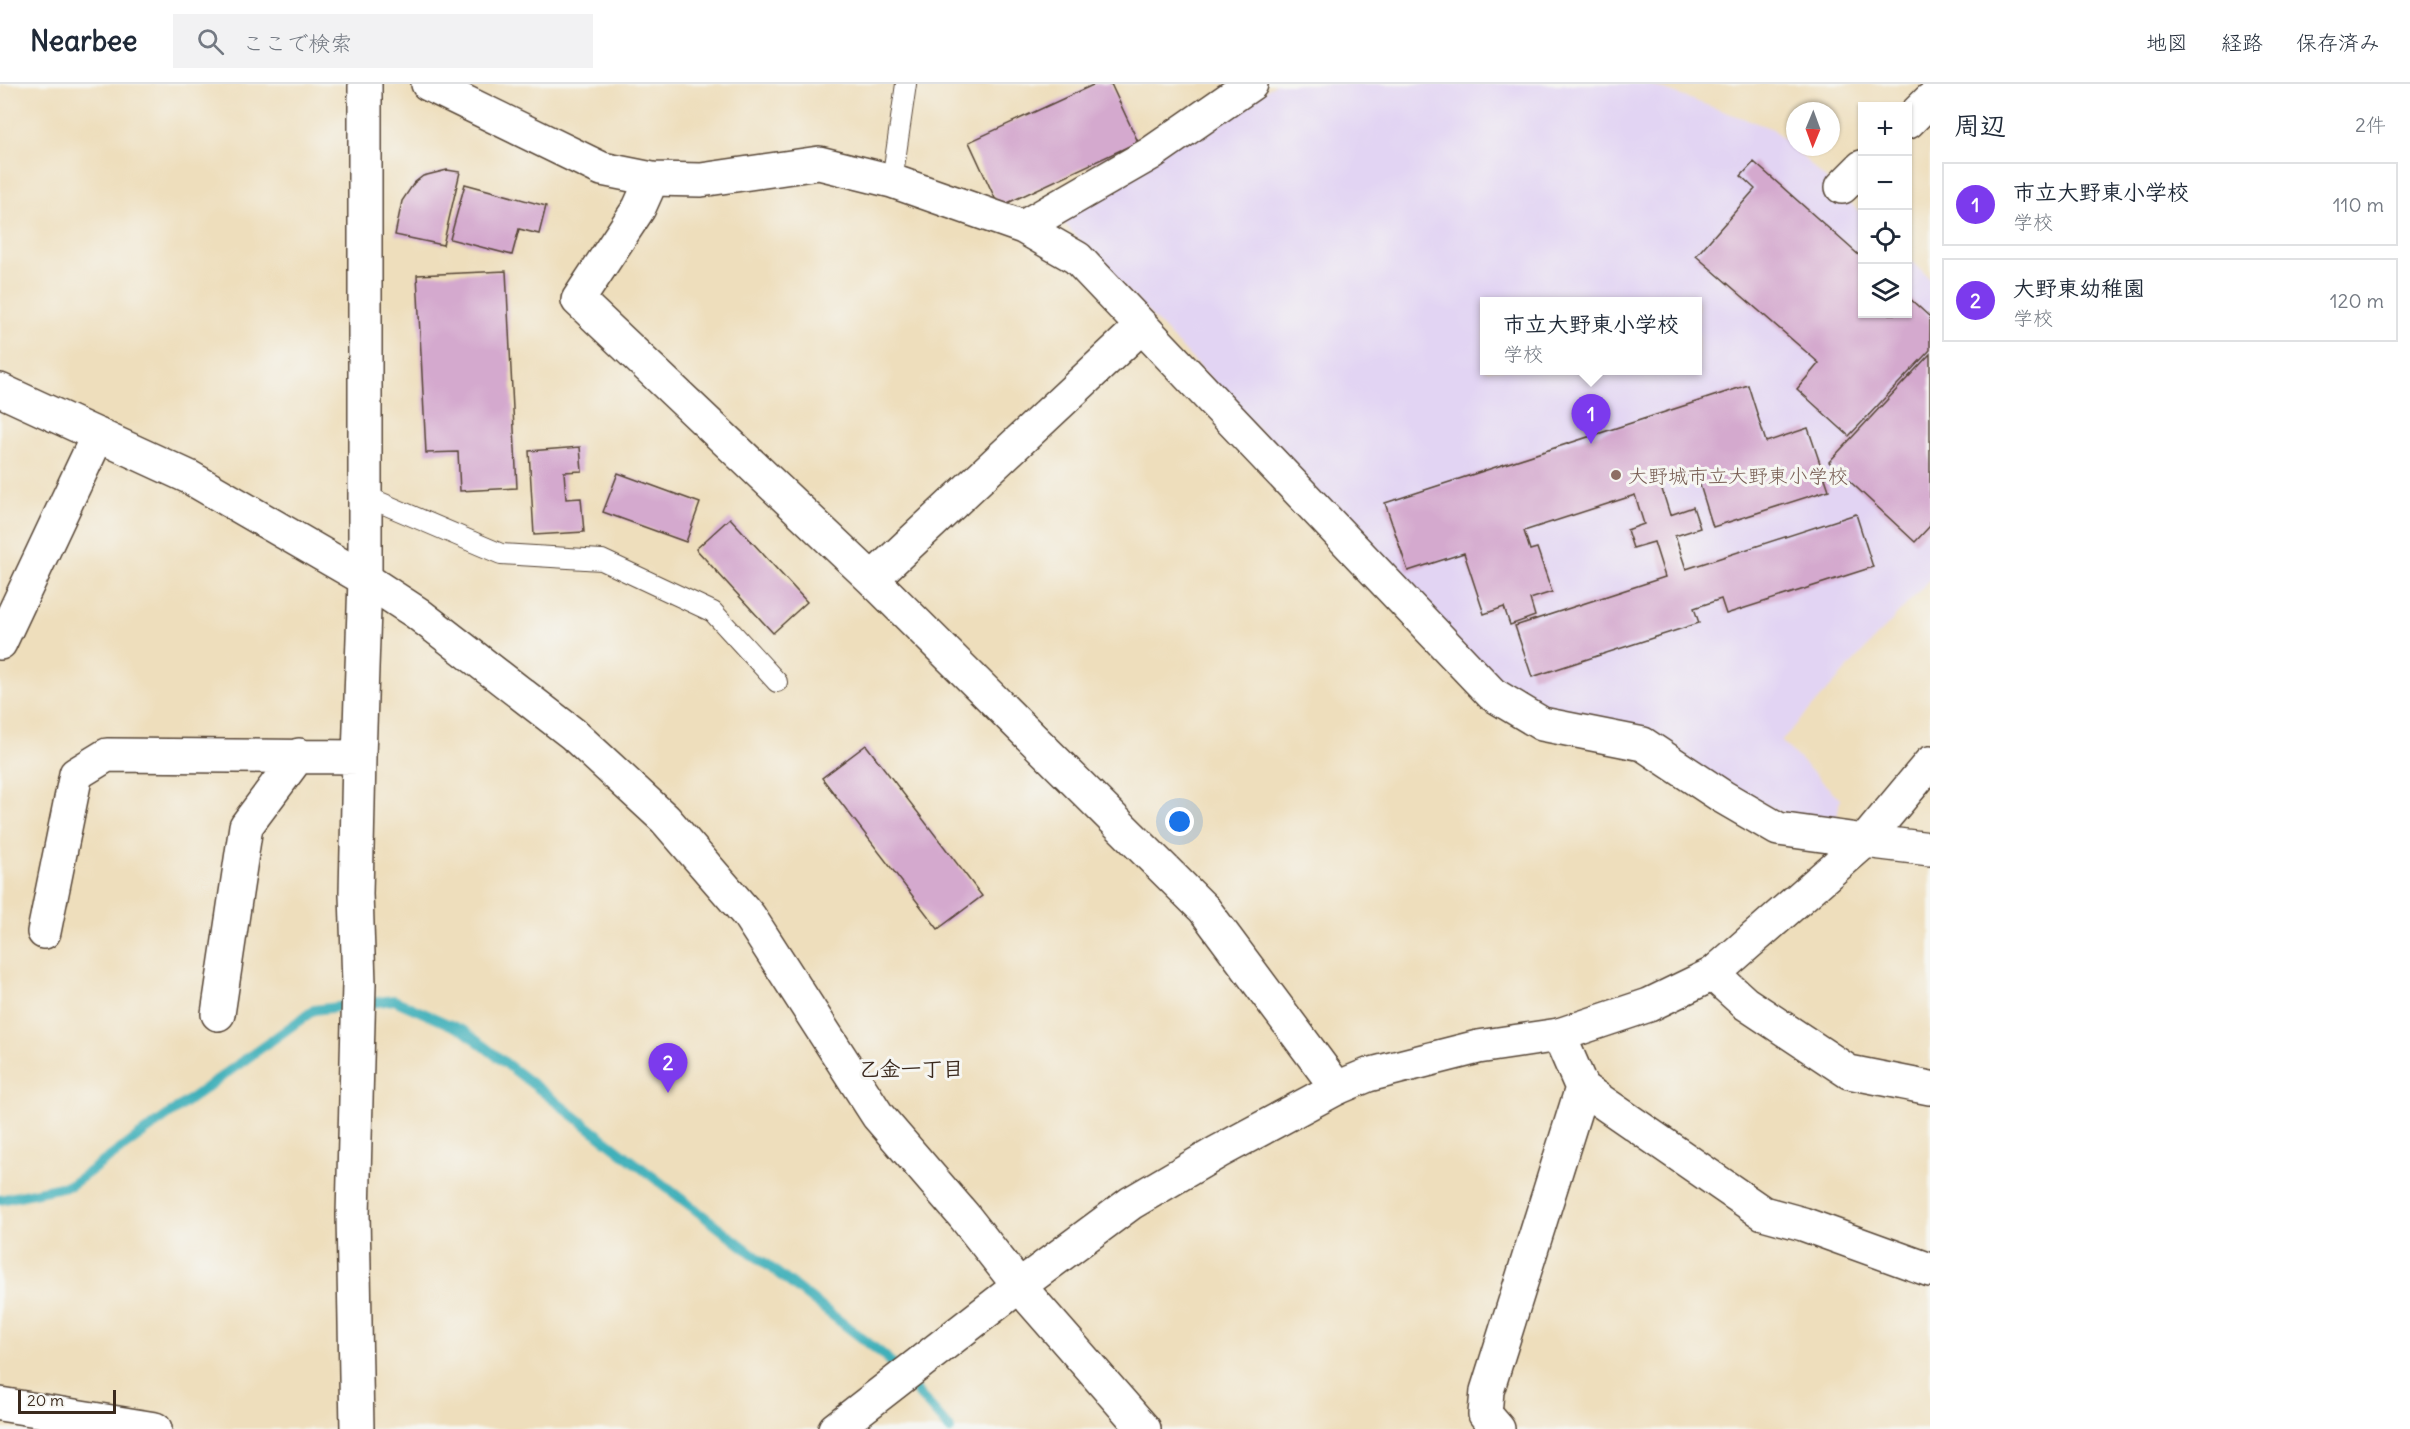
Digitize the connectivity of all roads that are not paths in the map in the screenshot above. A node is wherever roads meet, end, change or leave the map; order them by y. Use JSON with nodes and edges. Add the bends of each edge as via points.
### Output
{"nodes":[{"id":1,"x":365,"y":84,"type":"edge"},
{"id":2,"x":428,"y":84,"type":"edge"},
{"id":3,"x":906,"y":84,"type":"edge"},
{"id":4,"x":1251,"y":84,"type":"edge"},
{"id":5,"x":1930,"y":100,"type":"edge"},
{"id":6,"x":1912,"y":118,"type":"edge"},
{"id":7,"x":652,"y":179,"type":"junction"},
{"id":8,"x":892,"y":181,"type":"junction"},
{"id":9,"x":1023,"y":227,"type":"junction"},
{"id":10,"x":1142,"y":326,"type":"junction"},
{"id":11,"x":0,"y":390,"type":"edge"},
{"id":12,"x":98,"y":435,"type":"junction"},
{"id":13,"x":363,"y":495,"type":"junction"},
{"id":14,"x":364,"y":579,"type":"junction"},
{"id":15,"x":872,"y":579,"type":"junction"},
{"id":16,"x":0,"y":643,"type":"edge"},
{"id":17,"x":777,"y":682,"type":"dead end"},
{"id":18,"x":299,"y":755,"type":"junction"},
{"id":19,"x":359,"y":758,"type":"junction"},
{"id":20,"x":1930,"y":764,"type":"edge"},
{"id":21,"x":1865,"y":841,"type":"junction"},
{"id":22,"x":1930,"y":849,"type":"edge"},
{"id":23,"x":44,"y":932,"type":"dead end"},
{"id":24,"x":1713,"y":974,"type":"junction"},
{"id":25,"x":218,"y":1014,"type":"dead end"},
{"id":26,"x":1559,"y":1035,"type":"junction"},
{"id":27,"x":1336,"y":1088,"type":"junction"},
{"id":28,"x":1582,"y":1088,"type":"junction"},
{"id":29,"x":1930,"y":1088,"type":"edge"},
{"id":30,"x":1930,"y":1270,"type":"edge"},
{"id":31,"x":1019,"y":1286,"type":"junction"},
{"id":32,"x":0,"y":1404,"type":"edge"},
{"id":33,"x":154,"y":1429,"type":"edge"},
{"id":34,"x":357,"y":1429,"type":"edge"},
{"id":35,"x":835,"y":1429,"type":"edge"},
{"id":36,"x":1144,"y":1429,"type":"edge"},
{"id":37,"x":1498,"y":1429,"type":"edge"}],
"edges":[{"from":1,"to":13,"type":"street"},
{"from":2,"to":7,"type":"street","via":[[602,169]]},
{"from":3,"to":8,"type":"lane"},
{"from":4,"to":9,"type":"street","via":[[1150,154]]},
{"from":5,"to":6,"type":"street"},
{"from":7,"to":8,"type":"street","via":[[701,180],[819,163]]},
{"from":7,"to":15,"type":"street","via":[[639,208],[578,300]]},
{"from":8,"to":9,"type":"street"},
{"from":9,"to":10,"type":"street","via":[[1077,258]]},
{"from":10,"to":15,"type":"street"},
{"from":10,"to":21,"type":"street","via":[[1492,694],[1542,724],[1643,744],[1778,829]]},
{"from":11,"to":12,"type":"street"},
{"from":12,"to":14,"type":"street","via":[[189,477]]},
{"from":12,"to":16,"type":"street"},
{"from":13,"to":14,"type":"street"},
{"from":13,"to":17,"type":"lane","via":[[501,554],[602,560],[713,612]]},
{"from":14,"to":19,"type":"street"},
{"from":14,"to":31,"type":"street","via":[[417,613],[573,734],[664,819],[749,916],[878,1116]]},
{"from":15,"to":27,"type":"street","via":[[1204,909]]},
{"from":18,"to":19,"type":"street"},
{"from":18,"to":23,"type":"street","via":[[106,755],[76,774]]},
{"from":18,"to":25,"type":"street","via":[[246,826]]},
{"from":19,"to":34,"type":"street","via":[[353,1215]]},
{"from":20,"to":21,"type":"street"},
{"from":21,"to":22,"type":"street"},
{"from":21,"to":24,"type":"street"},
{"from":24,"to":26,"type":"street","via":[[1649,1005]]},
{"from":24,"to":29,"type":"street","via":[[1745,1003],[1849,1072]]},
{"from":26,"to":27,"type":"street","via":[[1478,1047],[1368,1075]]},
{"from":26,"to":28,"type":"street"},
{"from":27,"to":31,"type":"street","via":[[1131,1203]]},
{"from":28,"to":30,"type":"street","via":[[1763,1213]]},
{"from":28,"to":37,"type":"street","via":[[1487,1391],[1485,1414]]},
{"from":31,"to":35,"type":"street"},
{"from":31,"to":36,"type":"street"},
{"from":32,"to":33,"type":"street"}]}
